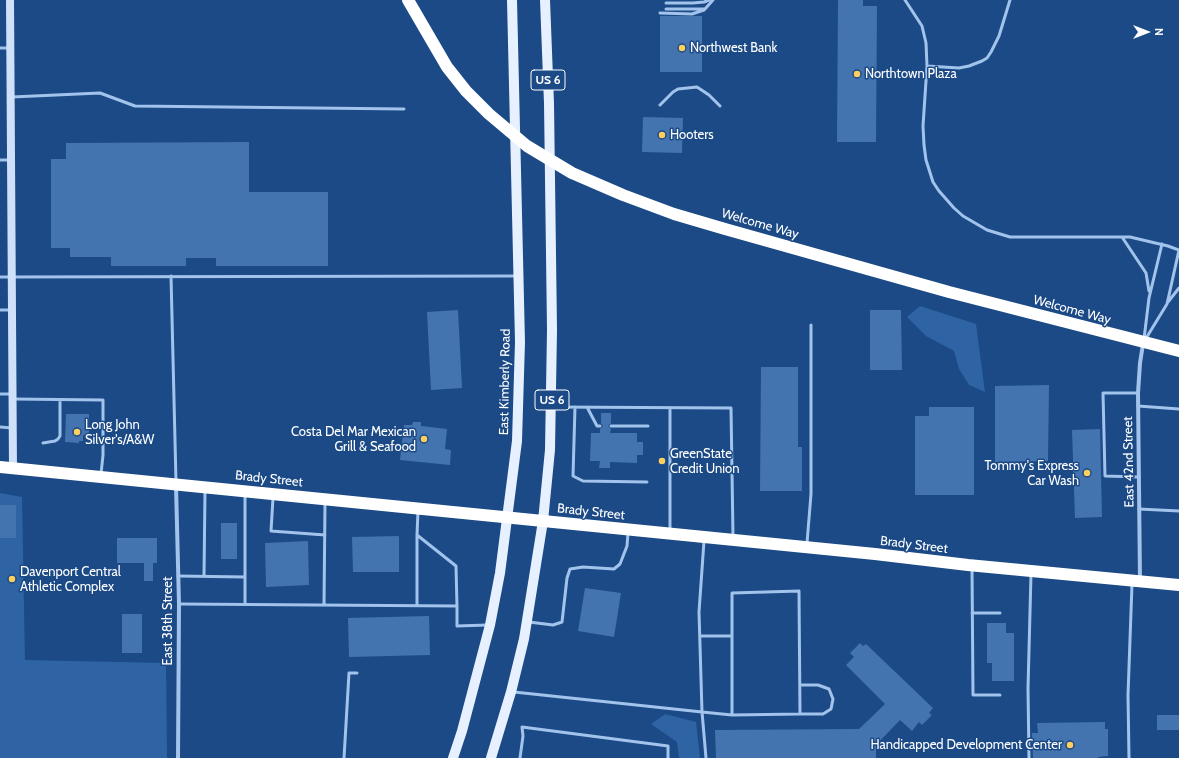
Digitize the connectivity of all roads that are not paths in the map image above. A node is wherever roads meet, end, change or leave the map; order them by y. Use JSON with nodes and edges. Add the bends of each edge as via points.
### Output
{"nodes":[{"id":1,"x":10,"y":0,"type":"edge"},
{"id":2,"x":408,"y":0,"type":"edge"},
{"id":3,"x":512,"y":0,"type":"edge"},
{"id":4,"x":544,"y":0,"type":"edge"},
{"id":5,"x":709,"y":0,"type":"edge"},
{"id":6,"x":713,"y":0,"type":"edge"},
{"id":7,"x":905,"y":0,"type":"edge"},
{"id":8,"x":1010,"y":0,"type":"edge"},
{"id":9,"x":666,"y":3,"type":"dead end"},
{"id":10,"x":666,"y":9,"type":"dead end"},
{"id":11,"x":705,"y":9,"type":"junction"},
{"id":12,"x":660,"y":13,"type":"dead end"},
{"id":13,"x":0,"y":48,"type":"edge"},
{"id":14,"x":10,"y":48,"type":"junction"},
{"id":15,"x":927,"y":66,"type":"junction"},
{"id":16,"x":10,"y":97,"type":"junction"},
{"id":17,"x":660,"y":105,"type":"dead end"},
{"id":18,"x":720,"y":106,"type":"dead end"},
{"id":19,"x":404,"y":109,"type":"dead end"},
{"id":20,"x":516,"y":137,"type":"junction"},
{"id":21,"x":0,"y":160,"type":"edge"},
{"id":22,"x":11,"y":160,"type":"junction"},
{"id":23,"x":549,"y":160,"type":"junction"},
{"id":24,"x":1122,"y":237,"type":"junction"},
{"id":25,"x":1162,"y":244,"type":"junction"},
{"id":26,"x":1179,"y":250,"type":"edge"},
{"id":27,"x":0,"y":276,"type":"edge"},
{"id":28,"x":12,"y":276,"type":"junction"},
{"id":29,"x":171,"y":276,"type":"junction"},
{"id":30,"x":519,"y":276,"type":"junction"},
{"id":31,"x":1179,"y":288,"type":"edge"},
{"id":32,"x":1149,"y":298,"type":"junction"},
{"id":33,"x":1167,"y":304,"type":"junction"},
{"id":34,"x":0,"y":310,"type":"edge"},
{"id":35,"x":12,"y":310,"type":"junction"},
{"id":36,"x":811,"y":325,"type":"dead end"},
{"id":37,"x":1144,"y":343,"type":"junction"},
{"id":38,"x":1179,"y":351,"type":"edge"},
{"id":39,"x":1138,"y":393,"type":"junction"},
{"id":40,"x":0,"y":394,"type":"edge"},
{"id":41,"x":13,"y":397,"type":"junction"},
{"id":42,"x":60,"y":400,"type":"junction"},
{"id":43,"x":1138,"y":406,"type":"junction"},
{"id":44,"x":552,"y":407,"type":"junction"},
{"id":45,"x":575,"y":407,"type":"junction"},
{"id":46,"x":587,"y":407,"type":"junction"},
{"id":47,"x":670,"y":408,"type":"junction"},
{"id":48,"x":1179,"y":409,"type":"edge"},
{"id":49,"x":600,"y":426,"type":"dead end"},
{"id":50,"x":611,"y":426,"type":"dead end"},
{"id":51,"x":648,"y":426,"type":"dead end"},
{"id":52,"x":0,"y":427,"type":"edge"},
{"id":53,"x":13,"y":428,"type":"junction"},
{"id":54,"x":43,"y":443,"type":"dead end"},
{"id":55,"x":0,"y":467,"type":"edge"},
{"id":56,"x":13,"y":468,"type":"junction"},
{"id":57,"x":101,"y":477,"type":"junction"},
{"id":58,"x":1139,"y":477,"type":"junction"},
{"id":59,"x":647,"y":482,"type":"dead end"},
{"id":60,"x":176,"y":484,"type":"junction"},
{"id":61,"x":205,"y":487,"type":"junction"},
{"id":62,"x":245,"y":491,"type":"junction"},
{"id":63,"x":273,"y":494,"type":"junction"},
{"id":64,"x":325,"y":499,"type":"junction"},
{"id":65,"x":418,"y":508,"type":"junction"},
{"id":66,"x":1139,"y":509,"type":"junction"},
{"id":67,"x":1179,"y":511,"type":"edge"},
{"id":68,"x":508,"y":517,"type":"junction"},
{"id":69,"x":543,"y":521,"type":"junction"},
{"id":70,"x":628,"y":529,"type":"junction"},
{"id":71,"x":670,"y":534,"type":"junction"},
{"id":72,"x":325,"y":535,"type":"junction"},
{"id":73,"x":417,"y":535,"type":"junction"},
{"id":74,"x":704,"y":537,"type":"junction"},
{"id":75,"x":733,"y":540,"type":"junction"},
{"id":76,"x":807,"y":547,"type":"junction"},
{"id":77,"x":972,"y":566,"type":"junction"},
{"id":78,"x":1031,"y":571,"type":"junction"},
{"id":79,"x":178,"y":576,"type":"junction"},
{"id":80,"x":204,"y":576,"type":"junction"},
{"id":81,"x":245,"y":576,"type":"junction"},
{"id":82,"x":1136,"y":581,"type":"junction"},
{"id":83,"x":1179,"y":585,"type":"edge"},
{"id":84,"x":179,"y":604,"type":"junction"},
{"id":85,"x":245,"y":604,"type":"junction"},
{"id":86,"x":324,"y":605,"type":"junction"},
{"id":87,"x":417,"y":605,"type":"junction"},
{"id":88,"x":456,"y":606,"type":"junction"},
{"id":89,"x":972,"y":613,"type":"junction"},
{"id":90,"x":1000,"y":613,"type":"dead end"},
{"id":91,"x":527,"y":622,"type":"junction"},
{"id":92,"x":490,"y":625,"type":"junction"},
{"id":93,"x":700,"y":636,"type":"junction"},
{"id":94,"x":732,"y":636,"type":"junction"},
{"id":95,"x":357,"y":673,"type":"dead end"},
{"id":96,"x":800,"y":685,"type":"junction"},
{"id":97,"x":512,"y":692,"type":"junction"},
{"id":98,"x":1000,"y":695,"type":"dead end"},
{"id":99,"x":702,"y":712,"type":"junction"},
{"id":100,"x":800,"y":714,"type":"junction"},
{"id":101,"x":732,"y":715,"type":"junction"},
{"id":102,"x":178,"y":758,"type":"edge"},
{"id":103,"x":344,"y":758,"type":"edge"},
{"id":104,"x":453,"y":758,"type":"edge"},
{"id":105,"x":491,"y":758,"type":"edge"},
{"id":106,"x":520,"y":758,"type":"edge"},
{"id":107,"x":668,"y":758,"type":"edge"},
{"id":108,"x":706,"y":758,"type":"edge"},
{"id":109,"x":1029,"y":758,"type":"edge"},
{"id":110,"x":1128,"y":758,"type":"edge"}],
"edges":[{"from":1,"to":14,"type":"street"},
{"from":2,"to":20,"type":"highway","name":"Welcome Way","via":[[447,67],[466,91]]},
{"from":3,"to":20,"type":"main road","name":"East Kimberly Road","number":"US 6"},
{"from":4,"to":23,"type":"main road","number":"US 6"},
{"from":5,"to":9,"type":"lane"},
{"from":6,"to":11,"type":"lane"},
{"from":7,"to":15,"type":"lane","via":[[922,26]]},
{"from":8,"to":15,"type":"lane","via":[[999,36],[986,58],[959,68]]},
{"from":10,"to":11,"type":"lane"},
{"from":11,"to":12,"type":"lane","via":[[692,14]]},
{"from":13,"to":14,"type":"lane"},
{"from":14,"to":16,"type":"street"},
{"from":15,"to":24,"type":"lane","via":[[923,126],[926,160],[933,182],[963,216],[987,230],[1010,237]]},
{"from":16,"to":19,"type":"lane","via":[[100,93],[135,106]]},
{"from":16,"to":22,"type":"street"},
{"from":17,"to":18,"type":"lane","via":[[678,89],[697,87]]},
{"from":20,"to":23,"type":"highway","name":"Welcome Way"},
{"from":20,"to":30,"type":"main road","name":"East Kimberly Road","number":"US 6"},
{"from":21,"to":22,"type":"lane"},
{"from":22,"to":28,"type":"street"},
{"from":23,"to":37,"type":"highway","name":"Welcome Way","via":[[623,195],[696,220],[949,292]]},
{"from":23,"to":44,"type":"main road","number":"US 6"},
{"from":24,"to":25,"type":"lane"},
{"from":24,"to":32,"type":"lane","via":[[1146,272]]},
{"from":25,"to":26,"type":"lane"},
{"from":25,"to":32,"type":"lane"},
{"from":26,"to":33,"type":"lane"},
{"from":27,"to":28,"type":"lane"},
{"from":28,"to":29,"type":"lane"},
{"from":28,"to":35,"type":"street"},
{"from":29,"to":30,"type":"lane"},
{"from":29,"to":60,"type":"lane"},
{"from":30,"to":68,"type":"main road","name":"East Kimberly Road","number":"US 6","via":[[517,441]]},
{"from":31,"to":33,"type":"lane"},
{"from":32,"to":37,"type":"lane"},
{"from":33,"to":37,"type":"lane"},
{"from":34,"to":35,"type":"lane"},
{"from":35,"to":41,"type":"street"},
{"from":36,"to":76,"type":"lane","via":[[811,494]]},
{"from":37,"to":38,"type":"highway","name":"Welcome Way"},
{"from":37,"to":39,"type":"street","name":"East 42nd Street"},
{"from":39,"to":43,"type":"street","name":"East 42nd Street"},
{"from":39,"to":58,"type":"lane","via":[[1103,393],[1105,476]]},
{"from":40,"to":41,"type":"lane"},
{"from":41,"to":42,"type":"lane"},
{"from":41,"to":53,"type":"street"},
{"from":42,"to":54,"type":"lane","via":[[60,436],[55,441]]},
{"from":42,"to":57,"type":"lane","via":[[103,400]]},
{"from":43,"to":48,"type":"lane"},
{"from":43,"to":58,"type":"street","name":"East 42nd Street"},
{"from":44,"to":45,"type":"lane"},
{"from":44,"to":69,"type":"main road","number":"US 6"},
{"from":45,"to":46,"type":"lane"},
{"from":45,"to":59,"type":"lane","via":[[573,476],[583,481]]},
{"from":46,"to":47,"type":"lane"},
{"from":46,"to":49,"type":"lane","via":[[597,426]]},
{"from":47,"to":71,"type":"lane"},
{"from":47,"to":75,"type":"lane","via":[[731,408]]},
{"from":50,"to":51,"type":"lane"},
{"from":52,"to":53,"type":"lane"},
{"from":53,"to":56,"type":"street"},
{"from":55,"to":56,"type":"highway","name":"Brady Street"},
{"from":56,"to":57,"type":"highway","name":"Brady Street"},
{"from":57,"to":60,"type":"highway","name":"Brady Street"},
{"from":58,"to":66,"type":"street","name":"East 42nd Street"},
{"from":60,"to":61,"type":"highway","name":"Brady Street"},
{"from":60,"to":79,"type":"street","name":"East 38th Street"},
{"from":61,"to":62,"type":"highway","name":"Brady Street"},
{"from":61,"to":80,"type":"lane"},
{"from":62,"to":63,"type":"highway","name":"Brady Street"},
{"from":62,"to":81,"type":"lane"},
{"from":63,"to":64,"type":"highway","name":"Brady Street"},
{"from":63,"to":72,"type":"lane","via":[[271,531]]},
{"from":64,"to":65,"type":"highway","name":"Brady Street"},
{"from":64,"to":72,"type":"lane"},
{"from":65,"to":68,"type":"highway","name":"Brady Street"},
{"from":65,"to":73,"type":"lane"},
{"from":66,"to":67,"type":"lane"},
{"from":66,"to":82,"type":"street","name":"East 42nd Street"},
{"from":68,"to":69,"type":"highway","name":"Brady Street"},
{"from":68,"to":92,"type":"main road","name":"East Kimberly Road","number":"US 6"},
{"from":69,"to":70,"type":"highway","name":"Brady Street"},
{"from":69,"to":91,"type":"main road","number":"US 6"},
{"from":70,"to":71,"type":"highway","name":"Brady Street"},
{"from":70,"to":91,"type":"lane","via":[[627,546],[620,564],[614,569],[570,569],[562,622],[553,625]]},
{"from":71,"to":74,"type":"highway","name":"Brady Street"},
{"from":72,"to":86,"type":"lane"},
{"from":73,"to":87,"type":"lane"},
{"from":73,"to":88,"type":"lane","via":[[456,566]]},
{"from":74,"to":75,"type":"highway","name":"Brady Street"},
{"from":74,"to":93,"type":"lane"},
{"from":75,"to":76,"type":"highway","name":"Brady Street"},
{"from":76,"to":77,"type":"highway","name":"Brady Street"},
{"from":77,"to":78,"type":"highway","name":"Brady Street"},
{"from":77,"to":89,"type":"lane"},
{"from":78,"to":82,"type":"highway","name":"Brady Street"},
{"from":78,"to":109,"type":"lane"},
{"from":79,"to":80,"type":"lane"},
{"from":79,"to":84,"type":"street","name":"East 38th Street"},
{"from":80,"to":81,"type":"lane"},
{"from":81,"to":85,"type":"lane"},
{"from":82,"to":83,"type":"highway","name":"Brady Street"},
{"from":82,"to":110,"type":"lane","via":[[1128,695]]},
{"from":84,"to":85,"type":"lane"},
{"from":84,"to":102,"type":"street","name":"East 38th Street"},
{"from":85,"to":86,"type":"lane"},
{"from":86,"to":87,"type":"lane"},
{"from":87,"to":88,"type":"lane"},
{"from":88,"to":92,"type":"lane","via":[[457,626]]},
{"from":89,"to":90,"type":"lane"},
{"from":89,"to":98,"type":"lane","via":[[973,695]]},
{"from":91,"to":97,"type":"main road","number":"US 6"},
{"from":92,"to":104,"type":"main road","name":"East Kimberly Road","number":"US 6"},
{"from":93,"to":94,"type":"lane"},
{"from":93,"to":99,"type":"lane"},
{"from":94,"to":96,"type":"lane","via":[[732,593],[799,591]]},
{"from":94,"to":101,"type":"lane"},
{"from":95,"to":103,"type":"lane","via":[[349,673]]},
{"from":96,"to":100,"type":"lane"},
{"from":96,"to":100,"type":"lane","via":[[818,685],[829,689],[833,699],[831,709],[823,714]]},
{"from":97,"to":99,"type":"lane"},
{"from":97,"to":105,"type":"main road","number":"US 6"},
{"from":99,"to":101,"type":"lane"},
{"from":99,"to":108,"type":"lane"},
{"from":100,"to":101,"type":"lane"},
{"from":106,"to":107,"type":"lane","via":[[522,727],[668,746]]}]}
